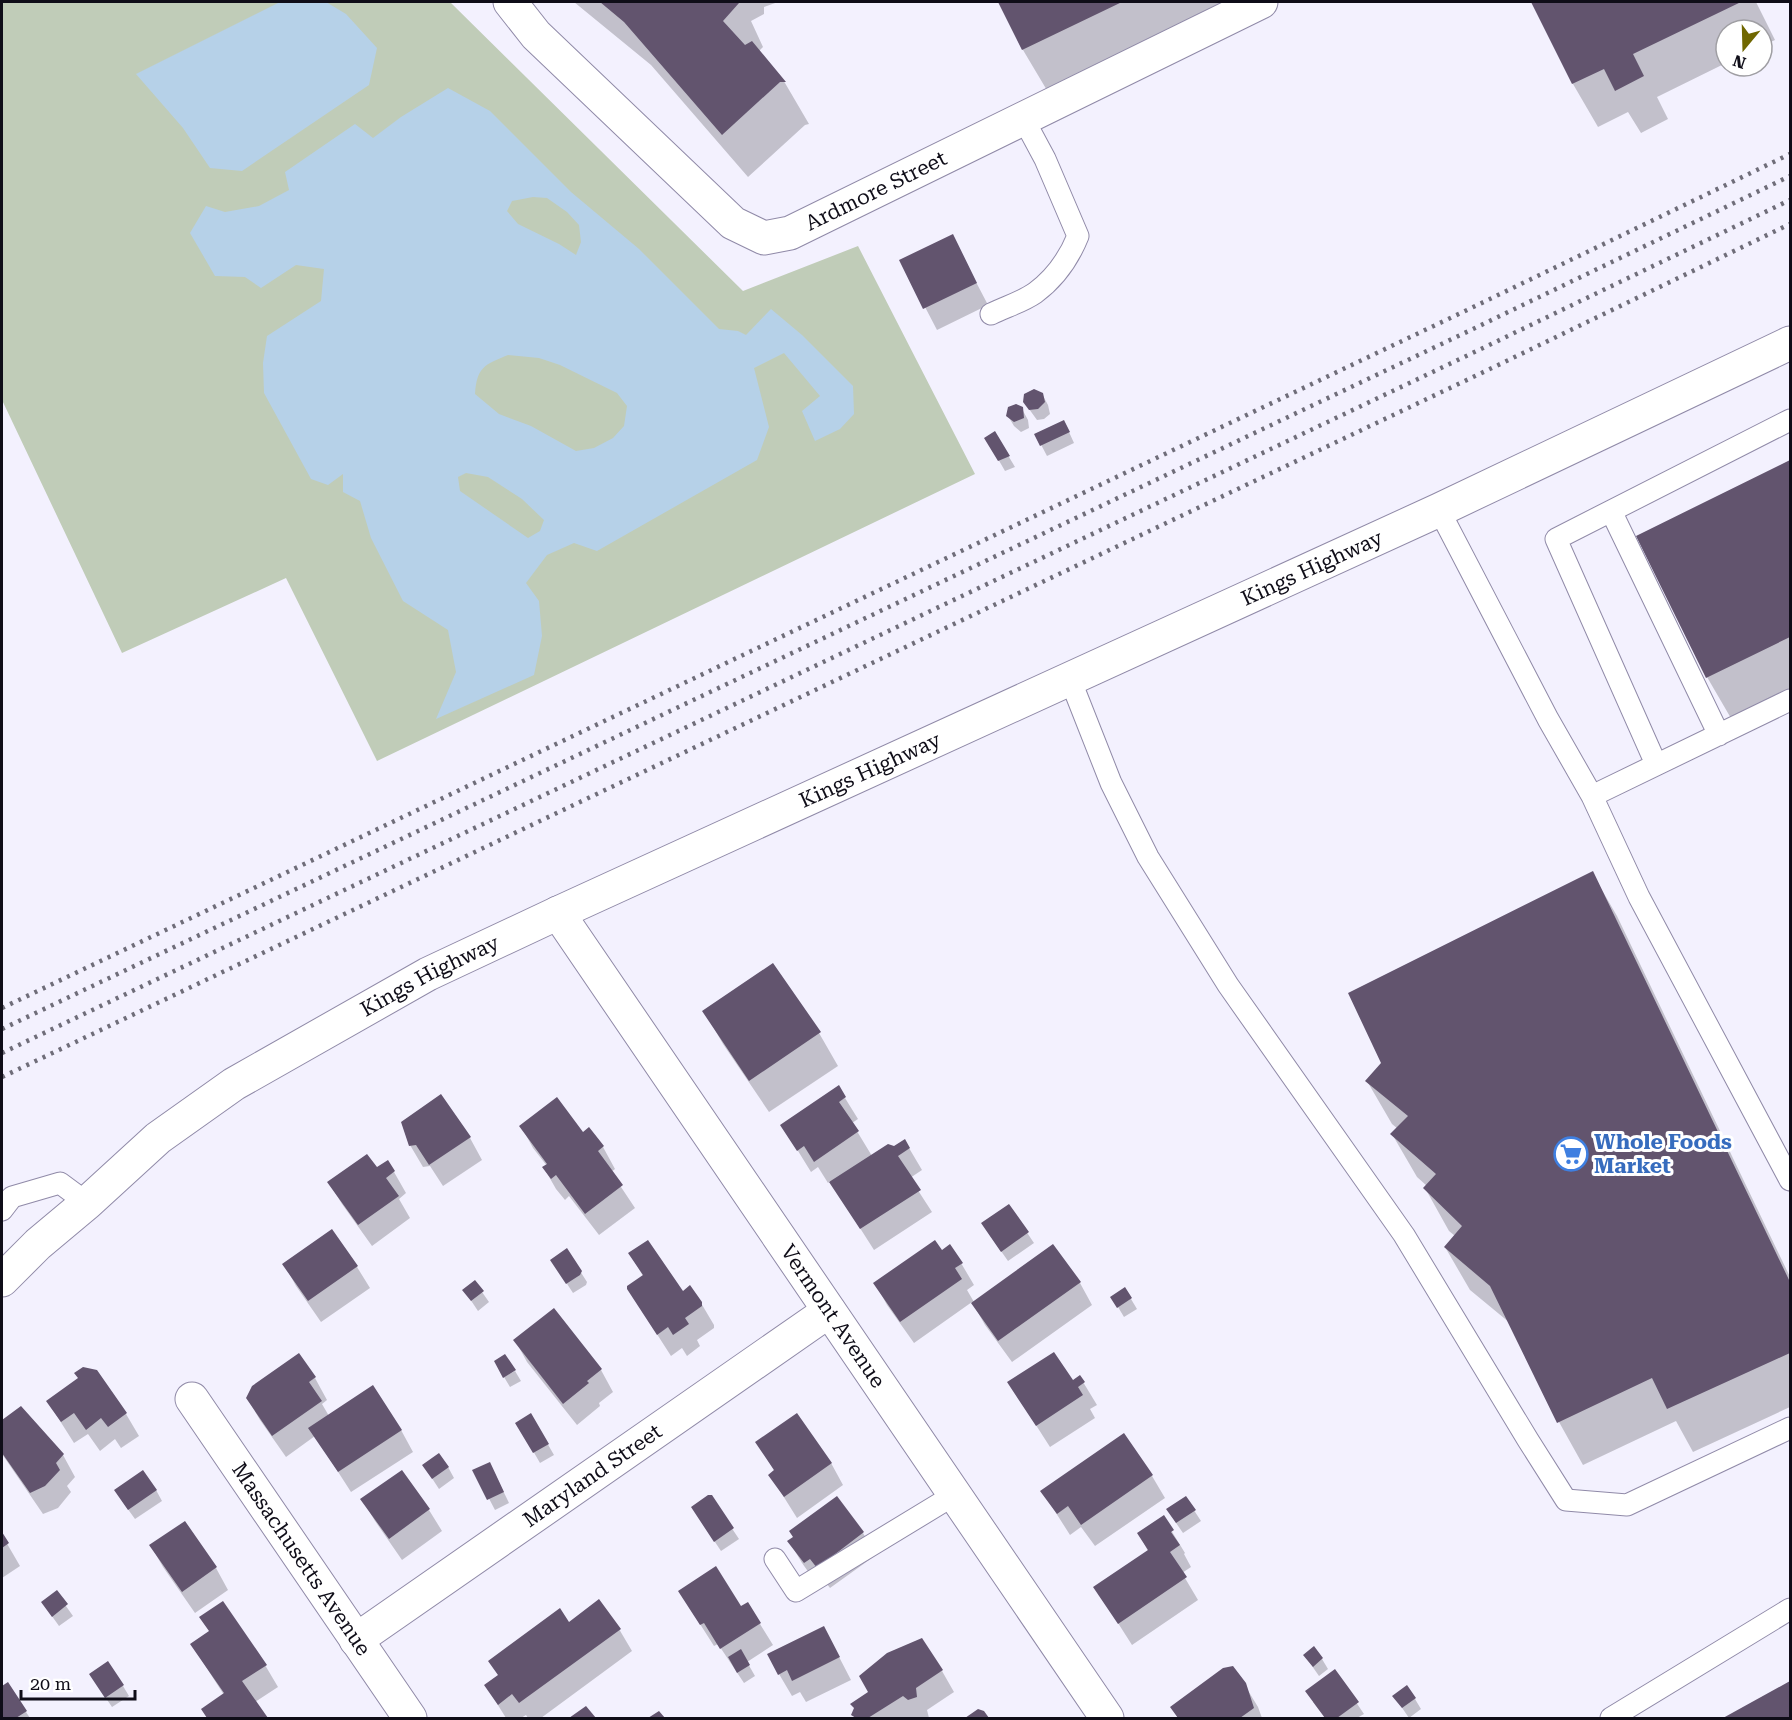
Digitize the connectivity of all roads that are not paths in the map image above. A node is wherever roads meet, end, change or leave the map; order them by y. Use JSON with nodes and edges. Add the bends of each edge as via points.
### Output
{"nodes":[{"id":1,"x":510,"y":2,"type":"edge"},
{"id":2,"x":1261,"y":2,"type":"edge"},
{"id":3,"x":1023,"y":118,"type":"junction"},
{"id":4,"x":991,"y":314,"type":"dead end"},
{"id":5,"x":1791,"y":343,"type":"edge"},
{"id":6,"x":1791,"y":420,"type":"edge"},
{"id":7,"x":1439,"y":510,"type":"junction"},
{"id":8,"x":1611,"y":511,"type":"junction"},
{"id":9,"x":1070,"y":679,"type":"junction"},
{"id":10,"x":1791,"y":700,"type":"edge"},
{"id":11,"x":1719,"y":735,"type":"junction"},
{"id":12,"x":1656,"y":764,"type":"junction"},
{"id":13,"x":1592,"y":796,"type":"junction"},
{"id":14,"x":558,"y":913,"type":"junction"},
{"id":15,"x":1791,"y":1180,"type":"edge"},
{"id":16,"x":87,"y":1203,"type":"junction"},
{"id":17,"x":2,"y":1210,"type":"edge"},
{"id":18,"x":2,"y":1280,"type":"edge"},
{"id":19,"x":829,"y":1311,"type":"junction"},
{"id":20,"x":192,"y":1399,"type":"dead end"},
{"id":21,"x":1791,"y":1428,"type":"edge"},
{"id":22,"x":954,"y":1495,"type":"junction"},
{"id":23,"x":775,"y":1559,"type":"dead end"},
{"id":24,"x":1791,"y":1610,"type":"edge"},
{"id":25,"x":356,"y":1640,"type":"junction"},
{"id":26,"x":410,"y":1719,"type":"edge"},
{"id":27,"x":1107,"y":1719,"type":"edge"},
{"id":28,"x":1611,"y":1719,"type":"edge"}],
"edges":[{"from":1,"to":3,"type":"street","name":"Ardmore Street","via":[[536,35],[733,224],[764,238],[790,233]]},
{"from":2,"to":3,"type":"street","name":"Ardmore Street"},
{"from":3,"to":4,"type":"lane","via":[[1078,237],[1070,256],[1035,293]]},
{"from":5,"to":7,"type":"street","name":"Kings Highway"},
{"from":6,"to":8,"type":"lane"},
{"from":7,"to":9,"type":"street","name":"Kings Highway"},
{"from":7,"to":13,"type":"lane"},
{"from":8,"to":11,"type":"lane"},
{"from":8,"to":12,"type":"lane","via":[[1556,539]]},
{"from":9,"to":14,"type":"street","name":"Kings Highway"},
{"from":9,"to":21,"type":"lane","via":[[1111,783],[1148,857],[1228,985],[1404,1235],[1566,1500],[1627,1505]]},
{"from":10,"to":11,"type":"lane"},
{"from":11,"to":12,"type":"lane"},
{"from":12,"to":13,"type":"lane"},
{"from":13,"to":15,"type":"lane","via":[[1639,897]]},
{"from":14,"to":16,"type":"street","name":"Kings Highway","via":[[428,974],[234,1084],[158,1138]]},
{"from":14,"to":19,"type":"street","name":"Vermont Avenue"},
{"from":16,"to":17,"type":"lane","via":[[60,1184],[12,1197]]},
{"from":16,"to":18,"type":"street","name":"Kings Highway"},
{"from":19,"to":22,"type":"street","name":"Vermont Avenue"},
{"from":19,"to":25,"type":"street","name":"Maryland Street"},
{"from":20,"to":25,"type":"street","name":"Massachusetts Avenue"},
{"from":22,"to":23,"type":"lane","via":[[796,1590]]},
{"from":22,"to":27,"type":"street","name":"Vermont Avenue"},
{"from":24,"to":28,"type":"lane"},
{"from":25,"to":26,"type":"street","name":"Massachusetts Avenue"}]}
